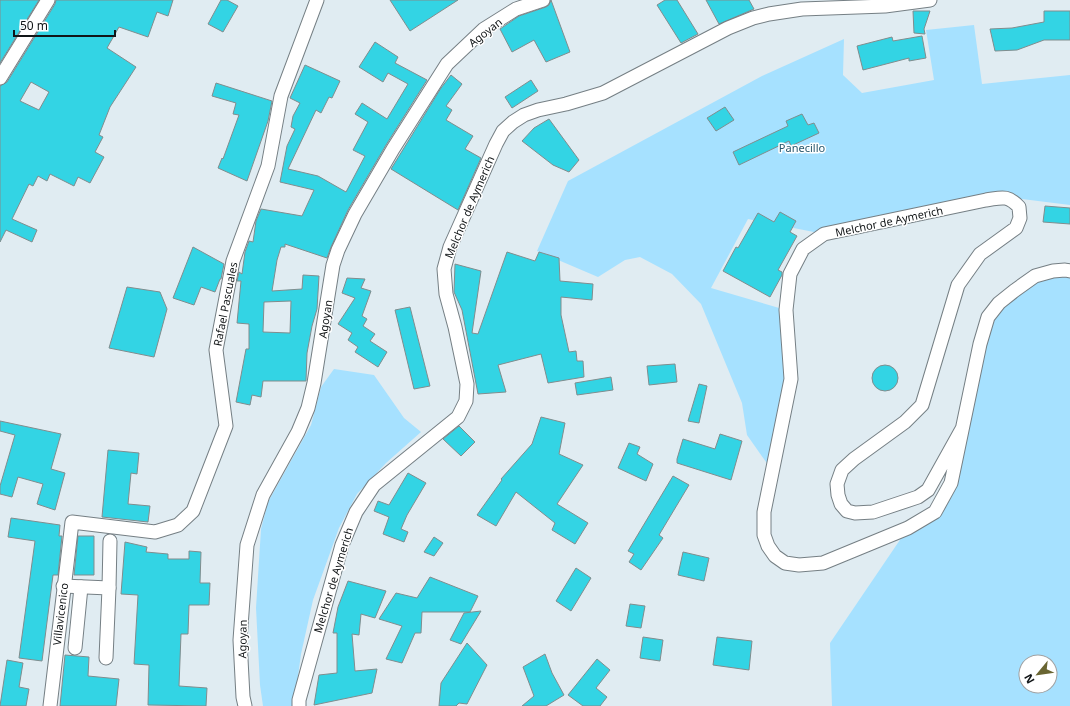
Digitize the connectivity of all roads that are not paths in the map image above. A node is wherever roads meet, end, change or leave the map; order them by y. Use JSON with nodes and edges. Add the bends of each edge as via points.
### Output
{"nodes":[{"id":1,"x":48,"y":0,"type":"edge"},
{"id":2,"x":316,"y":0,"type":"edge"},
{"id":3,"x":543,"y":0,"type":"edge"},
{"id":4,"x":930,"y":0,"type":"edge"},
{"id":5,"x":0,"y":78,"type":"edge"},
{"id":6,"x":1070,"y":271,"type":"edge"},
{"id":7,"x":962,"y":429,"type":"junction"},
{"id":8,"x":72,"y":522,"type":"joint"},
{"id":9,"x":110,"y":542,"type":"dead end"},
{"id":10,"x":63,"y":586,"type":"junction"},
{"id":11,"x":81,"y":587,"type":"junction"},
{"id":12,"x":109,"y":588,"type":"junction"},
{"id":13,"x":75,"y":648,"type":"dead end"},
{"id":14,"x":106,"y":658,"type":"dead end"},
{"id":15,"x":50,"y":706,"type":"edge"},
{"id":16,"x":245,"y":706,"type":"edge"},
{"id":17,"x":299,"y":706,"type":"edge"}],
"edges":[{"from":1,"to":5,"type":"street"},
{"from":2,"to":8,"type":"street","name":"Rafael Pascuales","via":[[281,96],[268,166],[233,261],[216,350],[226,426],[193,510],[178,525],[155,532]]},
{"from":3,"to":16,"type":"street","name":"Agoyan","via":[[516,9],[484,29],[447,64],[393,149],[355,214],[338,250],[333,265],[308,408],[298,432],[263,495],[248,546],[240,640]]},
{"from":4,"to":17,"type":"street","name":"Melchor de Aymerich","via":[[885,6],[802,9],[753,18],[728,28],[603,93],[524,115],[503,131],[450,247],[444,269],[446,294],[467,384],[466,401],[458,417],[374,485],[356,512],[342,545]]},
{"from":6,"to":7,"type":"street","name":"Melchor de Aymerich","via":[[1053,271],[1035,276],[999,303],[988,317]]},
{"from":7,"to":7,"type":"street","name":"Melchor de Aymerich","via":[[928,490],[918,497],[873,512],[847,511],[841,504],[837,484],[842,470],[905,422],[922,405],[958,285],[980,254],[1016,228],[1020,218],[1019,207],[1014,201],[1006,197],[986,200],[824,234],[803,250],[790,274],[786,310],[791,379],[764,512],[764,535],[775,556],[785,563],[822,563],[908,528],[935,512],[951,483]]},
{"from":8,"to":10,"type":"street","name":"Villavicenico"},
{"from":9,"to":12,"type":"street"},
{"from":10,"to":11,"type":"street"},
{"from":10,"to":15,"type":"street","name":"Villavicenico"},
{"from":11,"to":12,"type":"street"},
{"from":11,"to":13,"type":"street"},
{"from":12,"to":14,"type":"street"}]}
